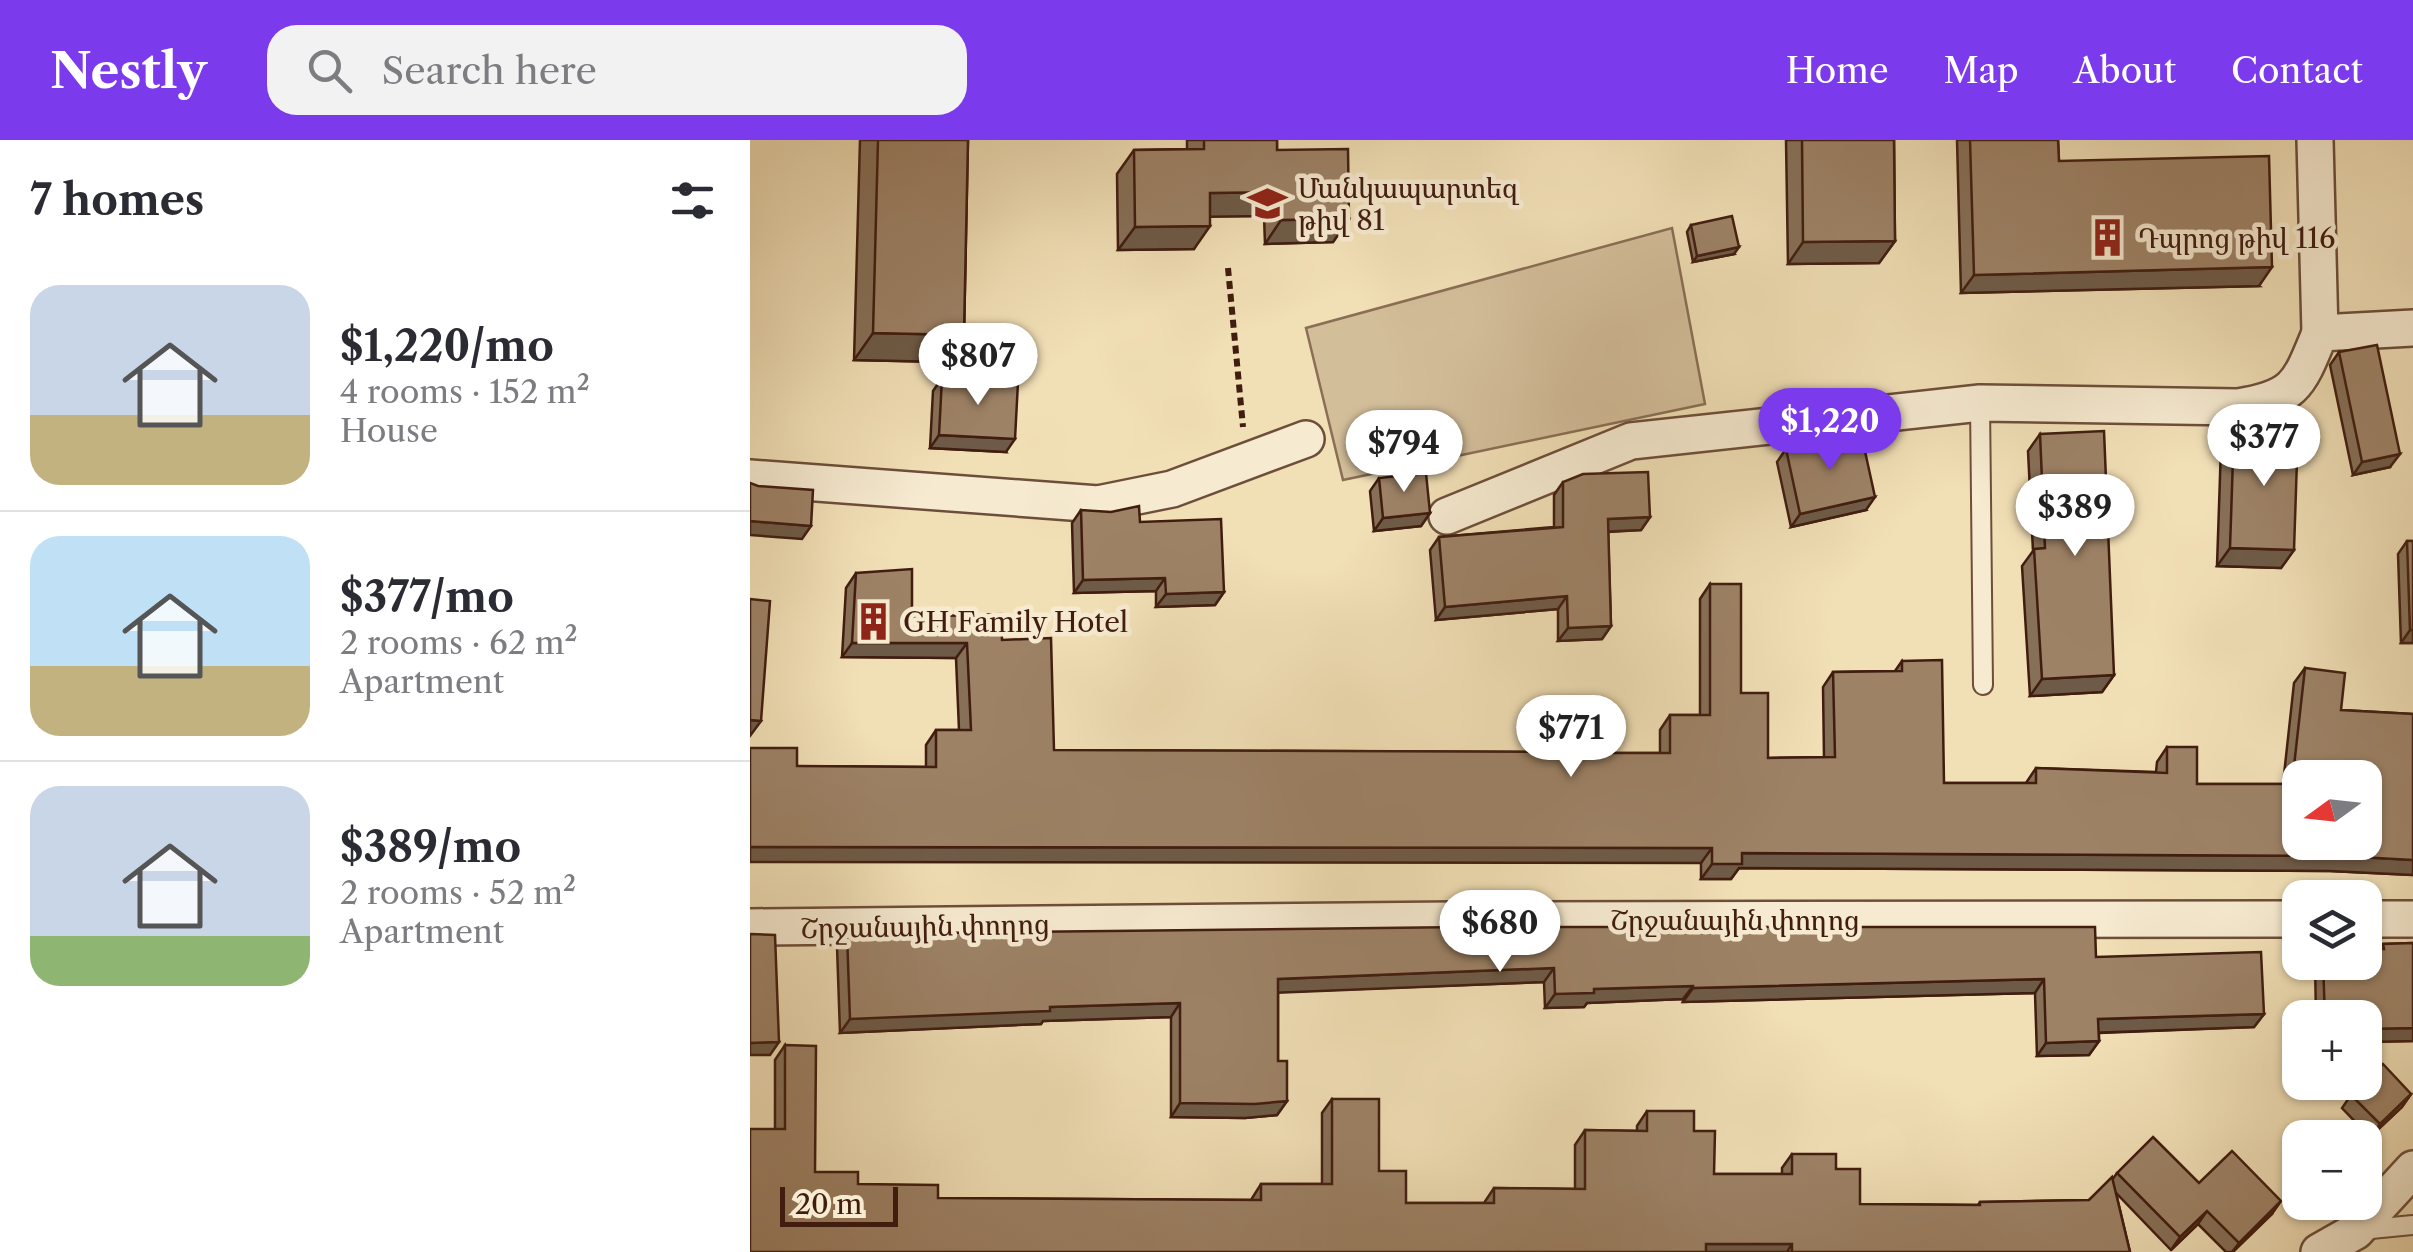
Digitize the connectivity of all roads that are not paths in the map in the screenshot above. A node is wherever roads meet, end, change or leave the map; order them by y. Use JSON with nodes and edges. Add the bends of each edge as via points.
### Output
{"nodes":[{"id":1,"x":2315,"y":140,"type":"edge"},
{"id":2,"x":2413,"y":328,"type":"edge"},
{"id":3,"x":2320,"y":333,"type":"junction"},
{"id":4,"x":1980,"y":403,"type":"junction"},
{"id":5,"x":1306,"y":438,"type":"dead end"},
{"id":6,"x":750,"y":478,"type":"edge"},
{"id":7,"x":1447,"y":516,"type":"dead end"},
{"id":8,"x":1983,"y":684,"type":"dead end"},
{"id":9,"x":2282,"y":919,"type":"edge"},
{"id":10,"x":2382,"y":919,"type":"edge"},
{"id":11,"x":2413,"y":919,"type":"edge"},
{"id":12,"x":750,"y":928,"type":"edge"},
{"id":13,"x":2413,"y":1169,"type":"edge"},
{"id":14,"x":2413,"y":1225,"type":"edge"},
{"id":15,"x":2356,"y":1231,"type":"junction"},
{"id":16,"x":2319,"y":1252,"type":"edge"}],
"edges":[{"from":1,"to":3,"type":"street"},
{"from":2,"to":3,"type":"street"},
{"from":3,"to":4,"type":"street","via":[[2301,379],[2274,401]]},
{"from":4,"to":7,"type":"street","via":[[1632,441]]},
{"from":4,"to":8,"type":"lane"},
{"from":5,"to":6,"type":"street","via":[[1172,489],[1098,504]]},
{"from":9,"to":12,"type":"street","name":"Շրջանային փողոց"},
{"from":10,"to":11,"type":"street"},
{"from":13,"to":15,"type":"street"},
{"from":14,"to":15,"type":"lane"},
{"from":15,"to":16,"type":"street"}]}
